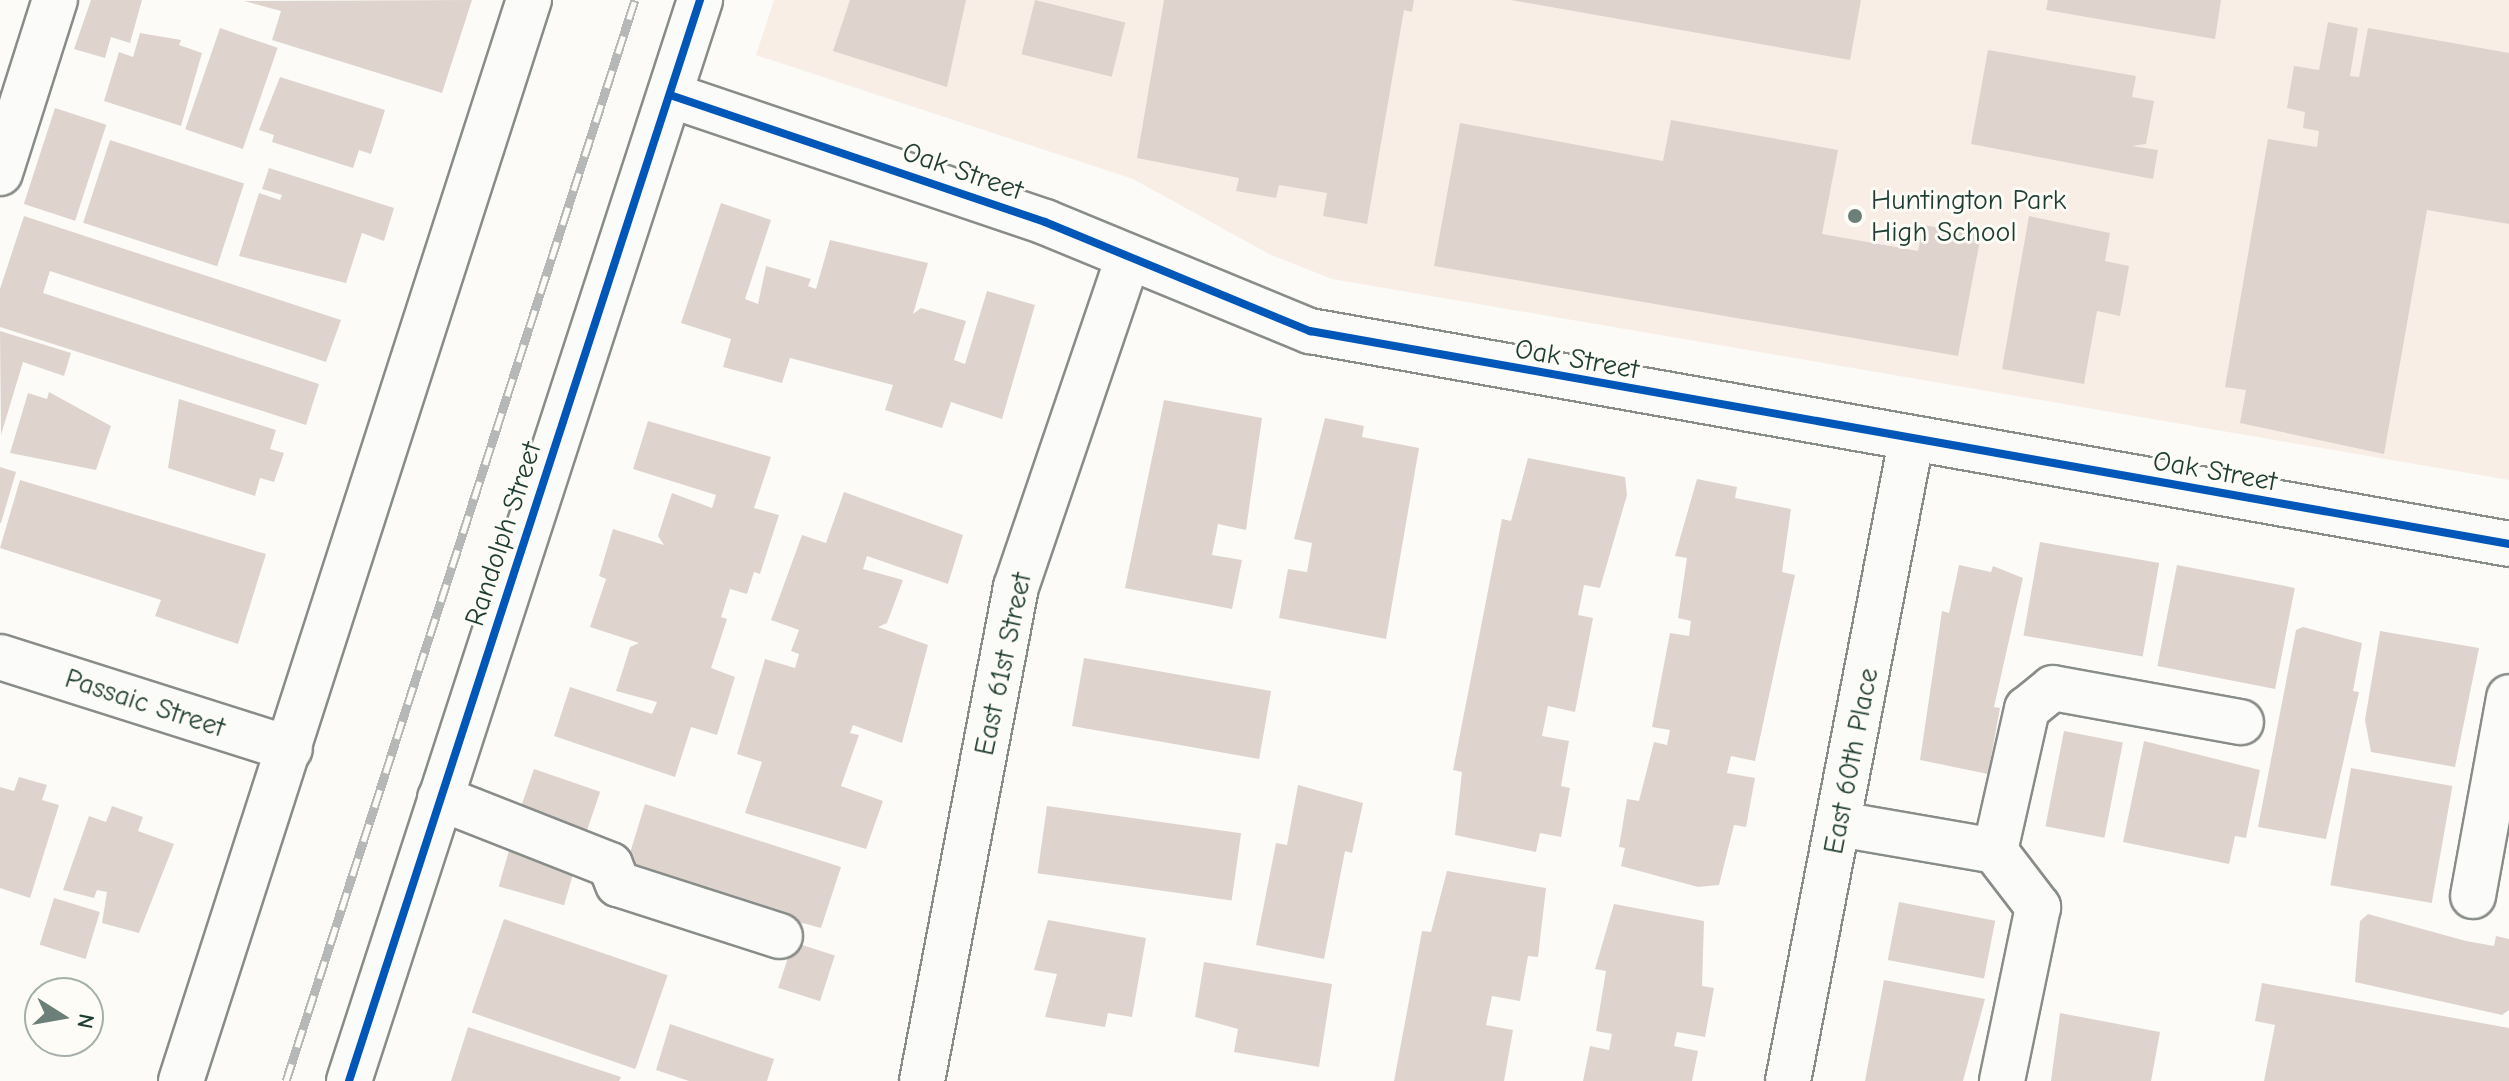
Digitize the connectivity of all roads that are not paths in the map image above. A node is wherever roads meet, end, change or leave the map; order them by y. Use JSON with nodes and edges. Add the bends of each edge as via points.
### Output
{"nodes":[{"id":1,"x":55,"y":0,"type":"edge"},
{"id":2,"x":529,"y":0,"type":"edge"},
{"id":3,"x":700,"y":0,"type":"edge"},
{"id":4,"x":670,"y":95,"type":"junction"},
{"id":5,"x":0,"y":173,"type":"edge"},
{"id":6,"x":1128,"y":258,"type":"junction"},
{"id":7,"x":1911,"y":441,"type":"junction"},
{"id":8,"x":2509,"y":544,"type":"edge"},
{"id":9,"x":0,"y":657,"type":"edge"},
{"id":10,"x":2509,"y":697,"type":"edge"},
{"id":11,"x":2241,"y":722,"type":"dead end"},
{"id":12,"x":290,"y":749,"type":"junction"},
{"id":13,"x":440,"y":798,"type":"junction"},
{"id":14,"x":1839,"y":824,"type":"junction"},
{"id":15,"x":1995,"y":851,"type":"junction"},
{"id":16,"x":2473,"y":896,"type":"dead end"},
{"id":17,"x":780,"y":936,"type":"dead end"},
{"id":18,"x":181,"y":1081,"type":"edge"},
{"id":19,"x":349,"y":1081,"type":"edge"},
{"id":20,"x":922,"y":1081,"type":"edge"},
{"id":21,"x":1788,"y":1081,"type":"edge"},
{"id":22,"x":2002,"y":1081,"type":"edge"}],
"edges":[{"from":1,"to":5,"type":"street"},
{"from":2,"to":12,"type":"street"},
{"from":3,"to":4,"type":"street","name":"Randolph Street"},
{"from":4,"to":6,"type":"street","name":"Oak Street","via":[[1045,222]]},
{"from":4,"to":13,"type":"street","name":"Randolph Street"},
{"from":6,"to":7,"type":"street","name":"Oak Street","via":[[1310,331]]},
{"from":6,"to":20,"type":"street","name":"East 61st Street","via":[[1016,587]]},
{"from":7,"to":8,"type":"street","name":"Oak Street"},
{"from":7,"to":14,"type":"street","name":"East 60th Place"},
{"from":9,"to":12,"type":"street","name":"Passaic Street"},
{"from":10,"to":16,"type":"street"},
{"from":11,"to":15,"type":"street","via":[[2053,688],[2027,709]]},
{"from":12,"to":18,"type":"street"},
{"from":13,"to":17,"type":"street","via":[[610,865],[618,884]]},
{"from":13,"to":19,"type":"street","name":"Randolph Street"},
{"from":14,"to":15,"type":"street"},
{"from":14,"to":21,"type":"street","name":"East 60th Place"},
{"from":15,"to":22,"type":"street","via":[[2038,907]]}]}
